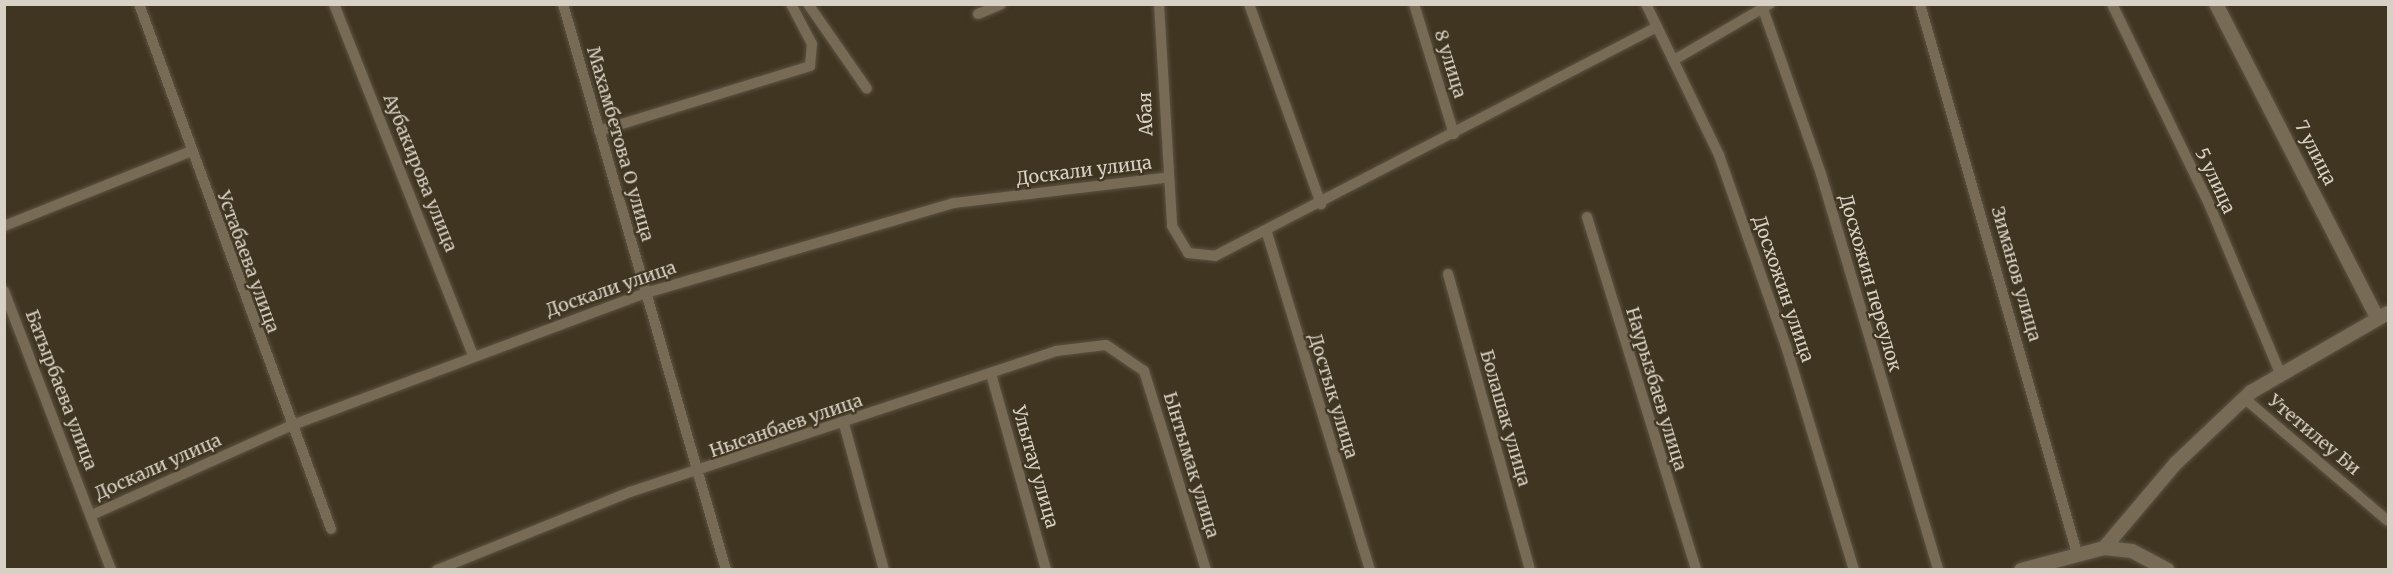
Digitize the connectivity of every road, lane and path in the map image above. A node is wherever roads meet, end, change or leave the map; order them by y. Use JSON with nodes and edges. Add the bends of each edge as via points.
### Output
{"nodes":[{"id":1,"x":140,"y":4,"type":"edge"},
{"id":2,"x":334,"y":4,"type":"edge"},
{"id":3,"x":563,"y":4,"type":"edge"},
{"id":4,"x":791,"y":4,"type":"edge"},
{"id":5,"x":808,"y":4,"type":"edge"},
{"id":6,"x":1000,"y":4,"type":"edge"},
{"id":7,"x":1159,"y":4,"type":"edge"},
{"id":8,"x":1249,"y":4,"type":"edge"},
{"id":9,"x":1414,"y":4,"type":"edge"},
{"id":10,"x":1646,"y":4,"type":"edge"},
{"id":11,"x":1920,"y":4,"type":"edge"},
{"id":12,"x":2112,"y":4,"type":"edge"},
{"id":13,"x":2216,"y":4,"type":"edge"},
{"id":14,"x":1767,"y":7,"type":"edge"},
{"id":15,"x":978,"y":14,"type":"dead end"},
{"id":16,"x":1657,"y":27,"type":"junction"},
{"id":17,"x":1674,"y":60,"type":"junction"},
{"id":18,"x":867,"y":89,"type":"dead end"},
{"id":19,"x":599,"y":130,"type":"junction"},
{"id":20,"x":1455,"y":134,"type":"junction"},
{"id":21,"x":189,"y":152,"type":"junction"},
{"id":22,"x":1165,"y":178,"type":"junction"},
{"id":23,"x":1321,"y":204,"type":"junction"},
{"id":24,"x":1587,"y":218,"type":"dead end"},
{"id":25,"x":4,"y":226,"type":"edge"},
{"id":26,"x":1267,"y":232,"type":"junction"},
{"id":27,"x":1448,"y":274,"type":"dead end"},
{"id":28,"x":4,"y":291,"type":"edge"},
{"id":29,"x":646,"y":292,"type":"junction"},
{"id":30,"x":2383,"y":316,"type":"edge"},
{"id":31,"x":473,"y":355,"type":"junction"},
{"id":32,"x":1144,"y":371,"type":"joint"},
{"id":33,"x":991,"y":374,"type":"junction"},
{"id":34,"x":2281,"y":375,"type":"junction"},
{"id":35,"x":2244,"y":398,"type":"junction"},
{"id":36,"x":844,"y":424,"type":"junction"},
{"id":37,"x":290,"y":426,"type":"junction"},
{"id":38,"x":698,"y":474,"type":"junction"},
{"id":39,"x":92,"y":515,"type":"junction"},
{"id":40,"x":2388,"y":521,"type":"edge"},
{"id":41,"x":331,"y":529,"type":"dead end"},
{"id":42,"x":2104,"y":548,"type":"junction"},
{"id":43,"x":2077,"y":553,"type":"junction"},
{"id":44,"x":111,"y":570,"type":"edge"},
{"id":45,"x":437,"y":570,"type":"edge"},
{"id":46,"x":726,"y":570,"type":"edge"},
{"id":47,"x":884,"y":570,"type":"edge"},
{"id":48,"x":1047,"y":570,"type":"edge"},
{"id":49,"x":1206,"y":570,"type":"edge"},
{"id":50,"x":1370,"y":570,"type":"edge"},
{"id":51,"x":1530,"y":570,"type":"edge"},
{"id":52,"x":1696,"y":570,"type":"edge"},
{"id":53,"x":1854,"y":570,"type":"edge"},
{"id":54,"x":1938,"y":570,"type":"edge"},
{"id":55,"x":2021,"y":570,"type":"edge"},
{"id":56,"x":2167,"y":570,"type":"edge"}],
"edges":[{"from":1,"to":21,"type":"street","name":"Устабаева улица"},
{"from":2,"to":31,"type":"street","name":"Аубакирова улица"},
{"from":3,"to":19,"type":"street","name":"Махамбетова О улица"},
{"from":4,"to":19,"type":"street","via":[[812,44],[810,66]]},
{"from":5,"to":18,"type":"street"},
{"from":6,"to":15,"type":"street"},
{"from":7,"to":22,"type":"street","name":"Абая"},
{"from":8,"to":23,"type":"street"},
{"from":9,"to":20,"type":"street","name":"8 улица"},
{"from":10,"to":16,"type":"street","name":"Досхожин улица"},
{"from":11,"to":43,"type":"street","name":"Зиманов улица"},
{"from":12,"to":34,"type":"street","name":"5 улица","via":[[2209,204]]},
{"from":13,"to":30,"type":"street","name":"7 улица"},
{"from":14,"to":17,"type":"street"},
{"from":14,"to":54,"type":"street","name":"Досхожин переулок","via":[[1821,174]]},
{"from":16,"to":17,"type":"street","name":"Досхожин улица"},
{"from":16,"to":20,"type":"street"},
{"from":17,"to":53,"type":"street","name":"Досхожин улица","via":[[1719,155]]},
{"from":19,"to":29,"type":"street","name":"Махамбетова О улица"},
{"from":20,"to":23,"type":"street"},
{"from":21,"to":25,"type":"street"},
{"from":21,"to":37,"type":"street","name":"Устабаева улица"},
{"from":22,"to":26,"type":"street","name":"Абая","via":[[1172,226],[1188,253],[1215,256]]},
{"from":22,"to":29,"type":"street","name":"Доскали улица","via":[[954,203]]},
{"from":23,"to":26,"type":"street"},
{"from":24,"to":52,"type":"street","name":"Наурызбаев улица"},
{"from":26,"to":50,"type":"street","name":"Достык улица"},
{"from":27,"to":51,"type":"street","name":"Болашак улица"},
{"from":28,"to":39,"type":"street","name":"Батырбаева улица"},
{"from":29,"to":31,"type":"street","name":"Доскали улица"},
{"from":29,"to":38,"type":"street","name":"Махамбетова О улица"},
{"from":30,"to":34,"type":"street"},
{"from":31,"to":37,"type":"street","name":"Доскали улица"},
{"from":32,"to":33,"type":"street","name":"Нысанбаев улица","via":[[1107,345],[1056,351]]},
{"from":32,"to":49,"type":"street","name":"Ынтымак улица"},
{"from":33,"to":36,"type":"street","name":"Нысанбаев улица"},
{"from":33,"to":48,"type":"street","name":"Улытау улица"},
{"from":34,"to":35,"type":"street"},
{"from":35,"to":40,"type":"street","name":"Утетилеу Би"},
{"from":35,"to":42,"type":"street","via":[[2176,463]]},
{"from":36,"to":38,"type":"street","name":"Нысанбаев улица"},
{"from":36,"to":47,"type":"street"},
{"from":37,"to":39,"type":"street","name":"Доскали улица"},
{"from":37,"to":41,"type":"street","name":"Устабаева улица"},
{"from":38,"to":45,"type":"street","name":"Нысанбаев улица","via":[[630,492]]},
{"from":38,"to":46,"type":"street","name":"Махамбетова О улица"},
{"from":39,"to":44,"type":"street","name":"Батырбаева улица"},
{"from":42,"to":43,"type":"street"},
{"from":42,"to":56,"type":"street","via":[[2132,551]]},
{"from":43,"to":55,"type":"street"}]}
